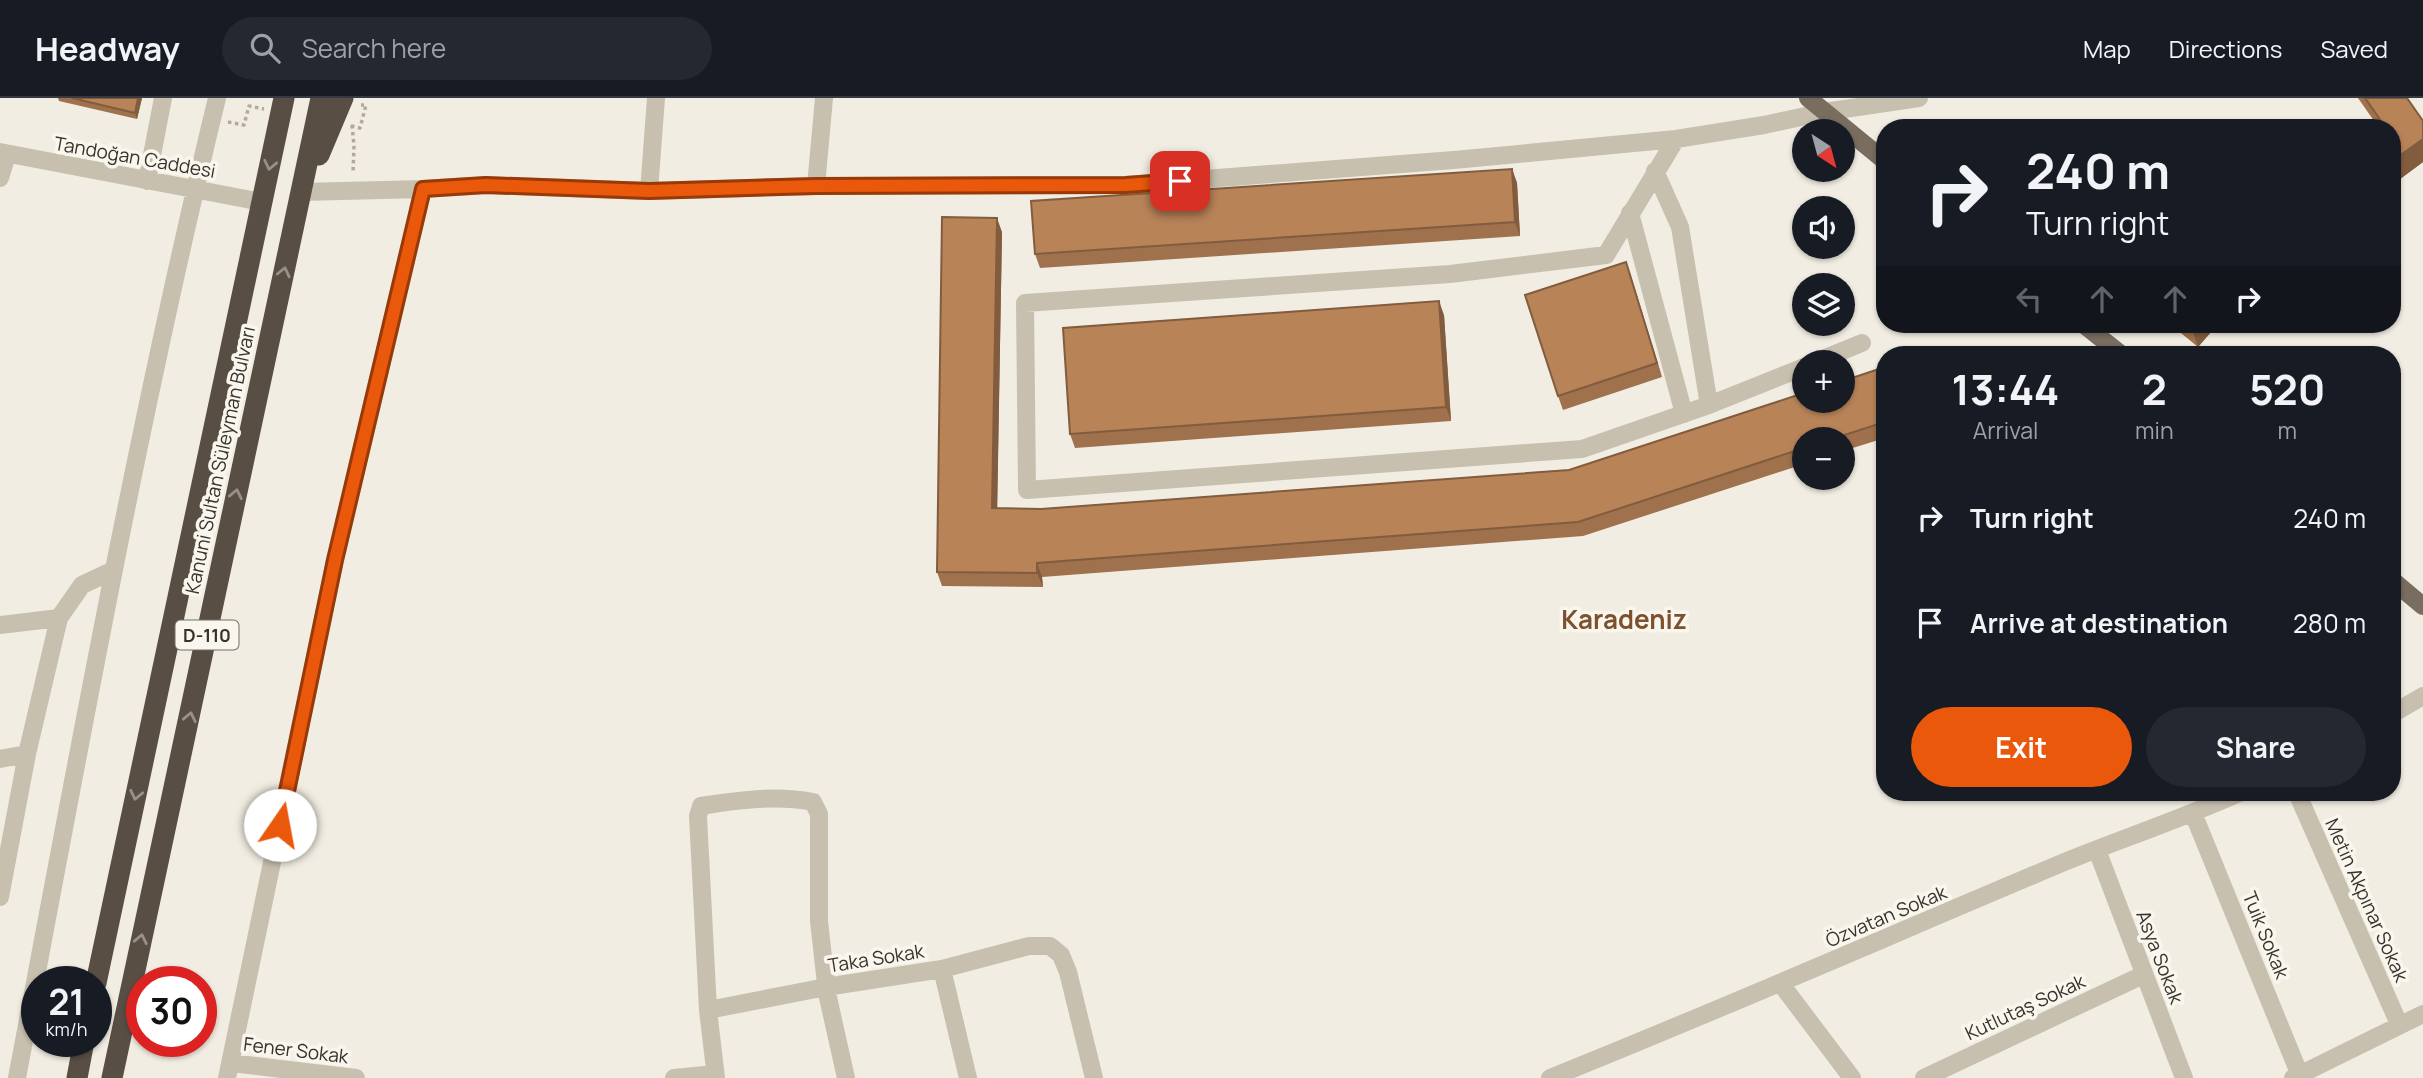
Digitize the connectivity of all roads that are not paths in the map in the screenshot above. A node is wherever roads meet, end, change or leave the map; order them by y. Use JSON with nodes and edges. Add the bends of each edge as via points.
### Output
{"nodes":[{"id":1,"x":163,"y":98,"type":"edge"},
{"id":2,"x":217,"y":98,"type":"edge"},
{"id":3,"x":282,"y":98,"type":"edge"},
{"id":4,"x":321,"y":98,"type":"edge"},
{"id":5,"x":656,"y":98,"type":"edge"},
{"id":6,"x":824,"y":98,"type":"edge"},
{"id":7,"x":1808,"y":98,"type":"edge"},
{"id":8,"x":1919,"y":98,"type":"edge"},
{"id":9,"x":349,"y":105,"type":"edge"},
{"id":10,"x":1824,"y":112,"type":"junction"},
{"id":11,"x":1676,"y":139,"type":"junction"},
{"id":12,"x":4,"y":153,"type":"edge"},
{"id":13,"x":1876,"y":153,"type":"edge"},
{"id":14,"x":1655,"y":171,"type":"junction"},
{"id":15,"x":0,"y":178,"type":"edge"},
{"id":16,"x":147,"y":181,"type":"junction"},
{"id":17,"x":816,"y":186,"type":"junction"},
{"id":18,"x":423,"y":189,"type":"junction"},
{"id":19,"x":195,"y":190,"type":"junction"},
{"id":20,"x":649,"y":191,"type":"junction"},
{"id":21,"x":302,"y":192,"type":"junction"},
{"id":22,"x":262,"y":202,"type":"junction"},
{"id":23,"x":1630,"y":213,"type":"junction"},
{"id":24,"x":2094,"y":333,"type":"edge"},
{"id":25,"x":1863,"y":343,"type":"dead end"},
{"id":26,"x":2111,"y":346,"type":"edge"},
{"id":27,"x":1845,"y":350,"type":"edge"},
{"id":28,"x":1792,"y":372,"type":"edge"},
{"id":29,"x":1709,"y":405,"type":"junction"},
{"id":30,"x":1684,"y":414,"type":"junction"},
{"id":31,"x":114,"y":570,"type":"junction"},
{"id":32,"x":2401,"y":588,"type":"edge"},
{"id":33,"x":2423,"y":606,"type":"edge"},
{"id":34,"x":59,"y":618,"type":"junction"},
{"id":35,"x":0,"y":625,"type":"edge"},
{"id":36,"x":2423,"y":696,"type":"edge"},
{"id":37,"x":2401,"y":709,"type":"edge"},
{"id":38,"x":27,"y":754,"type":"junction"},
{"id":39,"x":0,"y":759,"type":"edge"},
{"id":40,"x":2221,"y":801,"type":"edge"},
{"id":41,"x":2301,"y":801,"type":"edge"},
{"id":42,"x":2193,"y":813,"type":"junction"},
{"id":43,"x":2097,"y":850,"type":"junction"},
{"id":44,"x":0,"y":897,"type":"edge"},
{"id":45,"x":100,"y":966,"type":"edge"},
{"id":46,"x":942,"y":969,"type":"junction"},
{"id":47,"x":2143,"y":975,"type":"junction"},
{"id":48,"x":1781,"y":984,"type":"junction"},
{"id":49,"x":826,"y":987,"type":"junction"},
{"id":50,"x":708,"y":1010,"type":"junction"},
{"id":51,"x":2423,"y":1014,"type":"edge"},
{"id":52,"x":2399,"y":1024,"type":"junction"},
{"id":53,"x":82,"y":1057,"type":"edge"},
{"id":54,"x":229,"y":1070,"type":"edge"},
{"id":55,"x":716,"y":1076,"type":"edge"},
{"id":56,"x":2296,"y":1076,"type":"edge"},
{"id":57,"x":18,"y":1078,"type":"edge"},
{"id":58,"x":77,"y":1078,"type":"edge"},
{"id":59,"x":113,"y":1078,"type":"edge"},
{"id":60,"x":216,"y":1078,"type":"edge"},
{"id":61,"x":356,"y":1078,"type":"edge"},
{"id":62,"x":674,"y":1078,"type":"edge"},
{"id":63,"x":846,"y":1078,"type":"edge"},
{"id":64,"x":968,"y":1078,"type":"edge"},
{"id":65,"x":1094,"y":1078,"type":"edge"},
{"id":66,"x":1550,"y":1078,"type":"edge"},
{"id":67,"x":1852,"y":1078,"type":"edge"},
{"id":68,"x":1924,"y":1078,"type":"edge"},
{"id":69,"x":2184,"y":1078,"type":"edge"}],
"edges":[{"from":1,"to":16,"type":"street"},
{"from":2,"to":19,"type":"street"},
{"from":3,"to":22,"type":"highway","name":"Kanuni Sultan Süleyman Bulvarı","number":"D-110","one_way":true},
{"from":4,"to":21,"type":"highway","name":"Kanuni Sultan Süleyman Bulvarı","number":"D-110"},
{"from":5,"to":20,"type":"street"},
{"from":6,"to":17,"type":"street"},
{"from":7,"to":10,"type":"main road"},
{"from":8,"to":10,"type":"street"},
{"from":9,"to":21,"type":"highway"},
{"from":10,"to":11,"type":"street"},
{"from":10,"to":13,"type":"main road"},
{"from":11,"to":14,"type":"street"},
{"from":11,"to":17,"type":"street","via":[[1126,185]]},
{"from":12,"to":15,"type":"street"},
{"from":12,"to":16,"type":"street","name":"Tandoğan Caddesi"},
{"from":14,"to":23,"type":"street"},
{"from":14,"to":29,"type":"street","via":[[1681,227]]},
{"from":16,"to":19,"type":"street","name":"Tandoğan Caddesi"},
{"from":17,"to":20,"type":"street"},
{"from":18,"to":20,"type":"street","via":[[486,185]]},
{"from":18,"to":21,"type":"street"},
{"from":18,"to":54,"type":"street","via":[[335,560]]},
{"from":19,"to":22,"type":"street","name":"Tandoğan Caddesi"},
{"from":19,"to":31,"type":"street"},
{"from":59,"to":21,"type":"highway","name":"Kanuni Sultan Süleyman Bulvarı","number":"D-110","one_way":true},
{"from":22,"to":45,"type":"highway","name":"Kanuni Sultan Süleyman Bulvarı","number":"D-110","one_way":true},
{"from":23,"to":30,"type":"street"},
{"from":23,"to":30,"type":"street","via":[[1606,255],[1450,274],[1025,303],[1027,490],[1582,449]]},
{"from":24,"to":26,"type":"main road"},
{"from":25,"to":27,"type":"street"},
{"from":28,"to":29,"type":"street"},
{"from":29,"to":30,"type":"street"},
{"from":31,"to":34,"type":"street","via":[[82,585]]},
{"from":31,"to":57,"type":"street"},
{"from":32,"to":33,"type":"main road"},
{"from":34,"to":35,"type":"street"},
{"from":34,"to":38,"type":"street"},
{"from":36,"to":37,"type":"street"},
{"from":38,"to":39,"type":"street"},
{"from":38,"to":44,"type":"street"},
{"from":40,"to":42,"type":"street","name":"Özvatan Sokak"},
{"from":41,"to":52,"type":"street","name":"Metin Akpınar Sokak"},
{"from":42,"to":43,"type":"street","name":"Özvatan Sokak"},
{"from":42,"to":56,"type":"street","name":"Tuik Sokak"},
{"from":43,"to":47,"type":"street","name":"Asya Sokak"},
{"from":43,"to":48,"type":"street","name":"Özvatan Sokak"},
{"from":46,"to":49,"type":"street","name":"Taka Sokak"},
{"from":46,"to":64,"type":"street"},
{"from":46,"to":65,"type":"street","name":"Taka Sokak","via":[[1029,946],[1050,946],[1068,972]]},
{"from":47,"to":68,"type":"street","name":"Kutlutaş Sokak"},
{"from":47,"to":69,"type":"street","name":"Asya Sokak"},
{"from":48,"to":66,"type":"street","name":"Özvatan Sokak"},
{"from":48,"to":67,"type":"street"},
{"from":49,"to":50,"type":"street","name":"Taka Sokak"},
{"from":49,"to":50,"type":"street","via":[[819,921],[819,814],[813,802],[789,797],[701,806]]},
{"from":49,"to":63,"type":"street"},
{"from":50,"to":55,"type":"street"},
{"from":51,"to":52,"type":"street"},
{"from":52,"to":56,"type":"street"},
{"from":53,"to":58,"type":"highway"},
{"from":54,"to":60,"type":"street"},
{"from":54,"to":61,"type":"street","name":"Fener Sokak"},
{"from":55,"to":62,"type":"street"}]}
